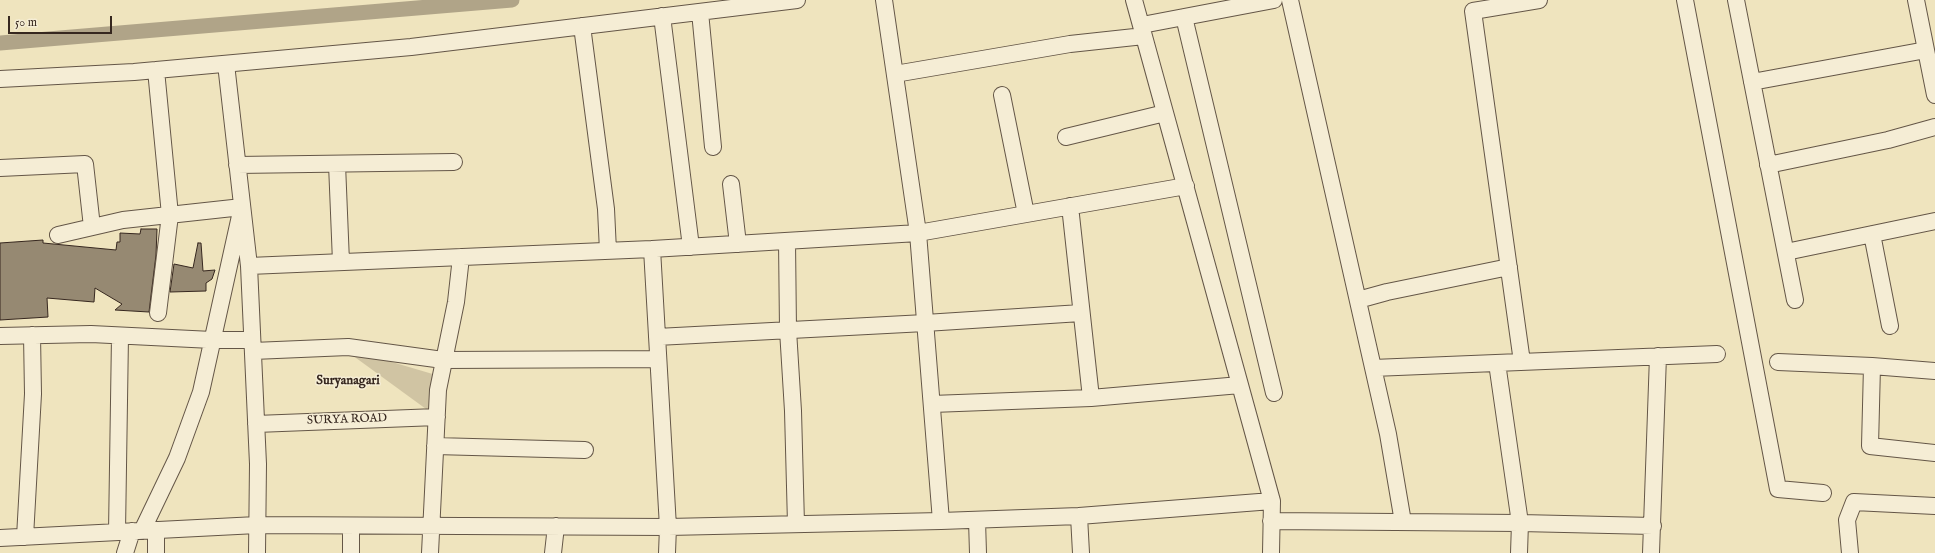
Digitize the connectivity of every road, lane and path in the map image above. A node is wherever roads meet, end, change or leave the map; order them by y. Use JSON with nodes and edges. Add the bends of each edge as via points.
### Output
{"nodes":[{"id":1,"x":797,"y":0,"type":"edge"},
{"id":2,"x":884,"y":0,"type":"edge"},
{"id":3,"x":1134,"y":0,"type":"edge"},
{"id":4,"x":1274,"y":0,"type":"edge"},
{"id":5,"x":1290,"y":0,"type":"edge"},
{"id":6,"x":1539,"y":0,"type":"edge"},
{"id":7,"x":1685,"y":0,"type":"edge"},
{"id":8,"x":1736,"y":0,"type":"edge"},
{"id":9,"x":1916,"y":0,"type":"edge"},
{"id":10,"x":700,"y":12,"type":"junction"},
{"id":11,"x":662,"y":16,"type":"junction"},
{"id":12,"x":1184,"y":17,"type":"junction"},
{"id":13,"x":582,"y":26,"type":"junction"},
{"id":14,"x":1143,"y":30,"type":"junction"},
{"id":15,"x":1926,"y":50,"type":"junction"},
{"id":16,"x":226,"y":64,"type":"junction"},
{"id":17,"x":156,"y":70,"type":"junction"},
{"id":18,"x":895,"y":74,"type":"junction"},
{"id":19,"x":0,"y":79,"type":"edge"},
{"id":20,"x":1752,"y":82,"type":"junction"},
{"id":21,"x":1935,"y":94,"type":"edge"},
{"id":22,"x":1002,"y":95,"type":"dead end"},
{"id":23,"x":1165,"y":113,"type":"junction"},
{"id":24,"x":1935,"y":127,"type":"edge"},
{"id":25,"x":1066,"y":137,"type":"dead end"},
{"id":26,"x":713,"y":147,"type":"dead end"},
{"id":27,"x":454,"y":162,"type":"dead end"},
{"id":28,"x":337,"y":164,"type":"junction"},
{"id":29,"x":1768,"y":164,"type":"junction"},
{"id":30,"x":238,"y":165,"type":"junction"},
{"id":31,"x":0,"y":168,"type":"edge"},
{"id":32,"x":731,"y":184,"type":"dead end"},
{"id":33,"x":1186,"y":186,"type":"junction"},
{"id":34,"x":1070,"y":206,"type":"junction"},
{"id":35,"x":242,"y":207,"type":"junction"},
{"id":36,"x":1026,"y":214,"type":"junction"},
{"id":37,"x":170,"y":215,"type":"junction"},
{"id":38,"x":1935,"y":221,"type":"edge"},
{"id":39,"x":92,"y":227,"type":"junction"},
{"id":40,"x":918,"y":233,"type":"junction"},
{"id":41,"x":1872,"y":234,"type":"junction"},
{"id":42,"x":58,"y":235,"type":"dead end"},
{"id":43,"x":787,"y":241,"type":"junction"},
{"id":44,"x":738,"y":244,"type":"junction"},
{"id":45,"x":691,"y":247,"type":"junction"},
{"id":46,"x":652,"y":249,"type":"junction"},
{"id":47,"x":608,"y":251,"type":"junction"},
{"id":48,"x":1786,"y":252,"type":"junction"},
{"id":49,"x":461,"y":257,"type":"junction"},
{"id":50,"x":341,"y":262,"type":"junction"},
{"id":51,"x":249,"y":266,"type":"junction"},
{"id":52,"x":1509,"y":266,"type":"junction"},
{"id":53,"x":1358,"y":300,"type":"junction"},
{"id":54,"x":1795,"y":300,"type":"dead end"},
{"id":55,"x":158,"y":313,"type":"dead end"},
{"id":56,"x":1082,"y":313,"type":"junction"},
{"id":57,"x":925,"y":323,"type":"junction"},
{"id":58,"x":1890,"y":326,"type":"dead end"},
{"id":59,"x":788,"y":330,"type":"junction"},
{"id":60,"x":32,"y":335,"type":"junction"},
{"id":61,"x":0,"y":336,"type":"edge"},
{"id":62,"x":120,"y":336,"type":"junction"},
{"id":63,"x":657,"y":337,"type":"junction"},
{"id":64,"x":212,"y":340,"type":"junction"},
{"id":65,"x":253,"y":346,"type":"junction"},
{"id":66,"x":1717,"y":354,"type":"dead end"},
{"id":67,"x":1658,"y":356,"type":"junction"},
{"id":68,"x":658,"y":359,"type":"junction"},
{"id":69,"x":443,"y":360,"type":"junction"},
{"id":70,"x":1522,"y":362,"type":"junction"},
{"id":71,"x":1778,"y":362,"type":"dead end"},
{"id":72,"x":1497,"y":363,"type":"junction"},
{"id":73,"x":1872,"y":366,"type":"junction"},
{"id":74,"x":1373,"y":368,"type":"junction"},
{"id":75,"x":1935,"y":370,"type":"edge"},
{"id":76,"x":1240,"y":385,"type":"junction"},
{"id":77,"x":1274,"y":393,"type":"dead end"},
{"id":78,"x":1091,"y":398,"type":"junction"},
{"id":79,"x":932,"y":404,"type":"junction"},
{"id":80,"x":437,"y":417,"type":"junction"},
{"id":81,"x":256,"y":424,"type":"junction"},
{"id":82,"x":435,"y":446,"type":"junction"},
{"id":83,"x":584,"y":450,"type":"dead end"},
{"id":84,"x":1935,"y":453,"type":"edge"},
{"id":85,"x":1823,"y":493,"type":"dead end"},
{"id":86,"x":1272,"y":502,"type":"junction"},
{"id":87,"x":1935,"y":506,"type":"edge"},
{"id":88,"x":1079,"y":516,"type":"junction"},
{"id":89,"x":977,"y":520,"type":"junction"},
{"id":90,"x":941,"y":521,"type":"junction"},
{"id":91,"x":1272,"y":521,"type":"junction"},
{"id":92,"x":1403,"y":522,"type":"junction"},
{"id":93,"x":1520,"y":523,"type":"junction"},
{"id":94,"x":796,"y":524,"type":"junction"},
{"id":95,"x":257,"y":525,"type":"junction"},
{"id":96,"x":351,"y":526,"type":"junction"},
{"id":97,"x":431,"y":526,"type":"junction"},
{"id":98,"x":556,"y":526,"type":"junction"},
{"id":99,"x":1653,"y":526,"type":"junction"},
{"id":100,"x":668,"y":527,"type":"junction"},
{"id":101,"x":137,"y":531,"type":"junction"},
{"id":102,"x":25,"y":537,"type":"junction"},
{"id":103,"x":0,"y":538,"type":"edge"},
{"id":104,"x":125,"y":553,"type":"edge"},
{"id":105,"x":156,"y":553,"type":"edge"},
{"id":106,"x":257,"y":553,"type":"edge"},
{"id":107,"x":351,"y":553,"type":"edge"},
{"id":108,"x":430,"y":553,"type":"edge"},
{"id":109,"x":552,"y":553,"type":"edge"},
{"id":110,"x":667,"y":553,"type":"edge"},
{"id":111,"x":978,"y":553,"type":"edge"},
{"id":112,"x":1081,"y":553,"type":"edge"},
{"id":113,"x":1271,"y":553,"type":"edge"},
{"id":114,"x":1519,"y":553,"type":"edge"},
{"id":115,"x":1651,"y":553,"type":"edge"},
{"id":116,"x":1850,"y":553,"type":"edge"}],
"edges":[{"from":1,"to":10,"type":"street"},
{"from":2,"to":18,"type":"street"},
{"from":3,"to":14,"type":"street"},
{"from":4,"to":12,"type":"street"},
{"from":5,"to":53,"type":"street"},
{"from":6,"to":52,"type":"street","via":[[1473,11]]},
{"from":7,"to":85,"type":"street","via":[[1778,489]]},
{"from":8,"to":20,"type":"street"},
{"from":9,"to":15,"type":"street"},
{"from":10,"to":11,"type":"street"},
{"from":10,"to":26,"type":"street"},
{"from":11,"to":13,"type":"street"},
{"from":11,"to":45,"type":"street"},
{"from":12,"to":14,"type":"street"},
{"from":12,"to":77,"type":"street"},
{"from":13,"to":16,"type":"street","via":[[411,48]]},
{"from":13,"to":47,"type":"street","via":[[606,209]]},
{"from":14,"to":18,"type":"street"},
{"from":14,"to":23,"type":"street"},
{"from":15,"to":20,"type":"street"},
{"from":15,"to":21,"type":"street"},
{"from":16,"to":17,"type":"street"},
{"from":16,"to":30,"type":"street"},
{"from":17,"to":19,"type":"street"},
{"from":17,"to":37,"type":"street"},
{"from":18,"to":40,"type":"street"},
{"from":20,"to":29,"type":"street"},
{"from":22,"to":36,"type":"street"},
{"from":23,"to":25,"type":"street"},
{"from":23,"to":33,"type":"street"},
{"from":24,"to":29,"type":"street","via":[[1888,140]]},
{"from":27,"to":28,"type":"street"},
{"from":28,"to":30,"type":"street"},
{"from":28,"to":50,"type":"street"},
{"from":29,"to":48,"type":"street"},
{"from":30,"to":35,"type":"street"},
{"from":31,"to":39,"type":"street","via":[[85,164]]},
{"from":32,"to":44,"type":"street"},
{"from":33,"to":34,"type":"street"},
{"from":33,"to":76,"type":"street"},
{"from":34,"to":36,"type":"street"},
{"from":34,"to":56,"type":"street"},
{"from":35,"to":37,"type":"street"},
{"from":35,"to":51,"type":"street"},
{"from":35,"to":64,"type":"street"},
{"from":36,"to":40,"type":"street"},
{"from":37,"to":39,"type":"street","via":[[123,220]]},
{"from":37,"to":55,"type":"street"},
{"from":38,"to":41,"type":"street"},
{"from":39,"to":42,"type":"street"},
{"from":40,"to":43,"type":"street"},
{"from":40,"to":57,"type":"street"},
{"from":41,"to":48,"type":"street"},
{"from":41,"to":58,"type":"street"},
{"from":43,"to":44,"type":"street"},
{"from":43,"to":59,"type":"street"},
{"from":44,"to":45,"type":"street"},
{"from":45,"to":46,"type":"street"},
{"from":46,"to":47,"type":"street"},
{"from":46,"to":63,"type":"street"},
{"from":47,"to":49,"type":"street"},
{"from":48,"to":54,"type":"street"},
{"from":49,"to":50,"type":"street"},
{"from":49,"to":69,"type":"street","via":[[456,302]]},
{"from":50,"to":51,"type":"street"},
{"from":51,"to":65,"type":"street"},
{"from":52,"to":53,"type":"street"},
{"from":52,"to":70,"type":"street"},
{"from":53,"to":74,"type":"street"},
{"from":56,"to":57,"type":"street"},
{"from":56,"to":78,"type":"street"},
{"from":57,"to":59,"type":"street"},
{"from":57,"to":79,"type":"street"},
{"from":59,"to":63,"type":"street"},
{"from":59,"to":94,"type":"street"},
{"from":60,"to":61,"type":"street"},
{"from":60,"to":62,"type":"street"},
{"from":60,"to":102,"type":"street","via":[[33,394]]},
{"from":62,"to":64,"type":"street"},
{"from":62,"to":101,"type":"street"},
{"from":63,"to":68,"type":"street"},
{"from":64,"to":65,"type":"street"},
{"from":64,"to":101,"type":"street","via":[[201,392],[176,458]]},
{"from":65,"to":69,"type":"street","via":[[348,347]]},
{"from":65,"to":81,"type":"street"},
{"from":66,"to":67,"type":"street"},
{"from":67,"to":70,"type":"street"},
{"from":67,"to":99,"type":"street"},
{"from":68,"to":69,"type":"street"},
{"from":68,"to":100,"type":"street"},
{"from":69,"to":80,"type":"street"},
{"from":70,"to":72,"type":"street"},
{"from":71,"to":73,"type":"street"},
{"from":72,"to":74,"type":"street"},
{"from":72,"to":93,"type":"street"},
{"from":73,"to":75,"type":"street"},
{"from":73,"to":84,"type":"street","via":[[1870,446]]},
{"from":74,"to":92,"type":"street","via":[[1388,434]]},
{"from":76,"to":78,"type":"street"},
{"from":76,"to":86,"type":"street"},
{"from":78,"to":79,"type":"street"},
{"from":79,"to":90,"type":"street"},
{"from":80,"to":81,"type":"street","name":"SURYA ROAD"},
{"from":80,"to":82,"type":"street"},
{"from":81,"to":95,"type":"street"},
{"from":82,"to":83,"type":"street"},
{"from":82,"to":97,"type":"street"},
{"from":86,"to":88,"type":"street"},
{"from":86,"to":91,"type":"street"},
{"from":87,"to":116,"type":"street","via":[[1854,502],[1847,520]]},
{"from":88,"to":89,"type":"street"},
{"from":88,"to":112,"type":"street"},
{"from":89,"to":90,"type":"street"},
{"from":89,"to":111,"type":"street"},
{"from":90,"to":94,"type":"street"},
{"from":91,"to":92,"type":"street"},
{"from":91,"to":113,"type":"street"},
{"from":92,"to":93,"type":"street"},
{"from":93,"to":99,"type":"street"},
{"from":93,"to":114,"type":"street"},
{"from":94,"to":100,"type":"street"},
{"from":95,"to":96,"type":"street"},
{"from":95,"to":101,"type":"street"},
{"from":95,"to":106,"type":"street"},
{"from":96,"to":97,"type":"street"},
{"from":96,"to":107,"type":"street"},
{"from":97,"to":98,"type":"street"},
{"from":97,"to":108,"type":"street"},
{"from":98,"to":100,"type":"street"},
{"from":98,"to":109,"type":"street"},
{"from":99,"to":115,"type":"street"},
{"from":100,"to":110,"type":"street"},
{"from":101,"to":102,"type":"street"},
{"from":101,"to":104,"type":"street"},
{"from":101,"to":105,"type":"street"},
{"from":102,"to":103,"type":"street"}]}
